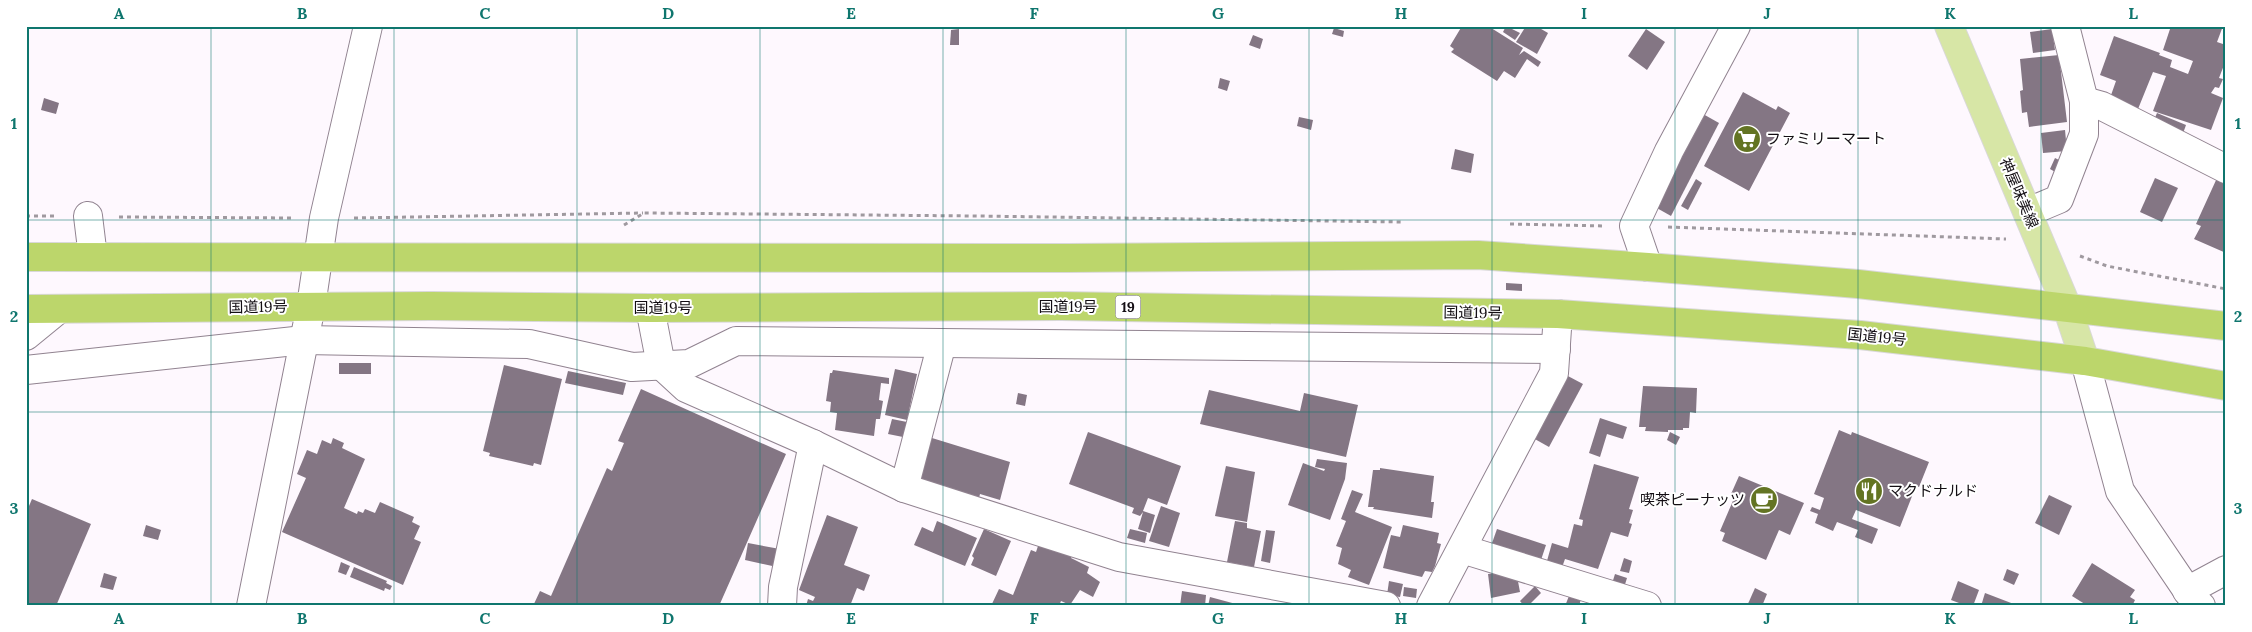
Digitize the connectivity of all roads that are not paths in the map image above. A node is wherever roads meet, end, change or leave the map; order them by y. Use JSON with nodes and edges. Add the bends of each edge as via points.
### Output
{"nodes":[{"id":1,"x":368,"y":26,"type":"edge"},
{"id":2,"x":1736,"y":26,"type":"edge"},
{"id":3,"x":1949,"y":26,"type":"edge"},
{"id":4,"x":2065,"y":26,"type":"edge"},
{"id":5,"x":2084,"y":101,"type":"junction"},
{"id":6,"x":2226,"y":169,"type":"edge"},
{"id":7,"x":2028,"y":212,"type":"junction"},
{"id":8,"x":88,"y":216,"type":"road end"},
{"id":9,"x":26,"y":257,"type":"edge"},
{"id":10,"x":93,"y":257,"type":"junction"},
{"id":11,"x":318,"y":258,"type":"junction"},
{"id":12,"x":1648,"y":267,"type":"junction"},
{"id":13,"x":311,"y":306,"type":"junction"},
{"id":14,"x":2067,"y":307,"type":"junction"},
{"id":15,"x":26,"y":308,"type":"edge"},
{"id":16,"x":650,"y":308,"type":"junction"},
{"id":17,"x":59,"y":309,"type":"junction"},
{"id":18,"x":1558,"y":314,"type":"junction"},
{"id":19,"x":2226,"y":326,"type":"edge"},
{"id":20,"x":26,"y":336,"type":"edge"},
{"id":21,"x":304,"y":340,"type":"junction"},
{"id":22,"x":942,"y":343,"type":"junction"},
{"id":23,"x":1556,"y":349,"type":"junction"},
{"id":24,"x":2085,"y":361,"type":"junction"},
{"id":25,"x":661,"y":365,"type":"junction"},
{"id":26,"x":26,"y":370,"type":"edge"},
{"id":27,"x":2226,"y":386,"type":"edge"},
{"id":28,"x":813,"y":444,"type":"junction"},
{"id":29,"x":904,"y":488,"type":"junction"},
{"id":30,"x":1462,"y":549,"type":"junction"},
{"id":31,"x":2226,"y":570,"type":"edge"},
{"id":32,"x":2193,"y":601,"type":"edge"},
{"id":33,"x":251,"y":606,"type":"edge"},
{"id":34,"x":782,"y":606,"type":"edge"},
{"id":35,"x":1386,"y":606,"type":"edge"},
{"id":36,"x":1431,"y":606,"type":"edge"},
{"id":37,"x":1648,"y":606,"type":"edge"}],
"edges":[{"from":1,"to":11,"type":"street","via":[[324,218]]},
{"from":2,"to":12,"type":"street","via":[[1634,226]]},
{"from":3,"to":7,"type":"main road","name":"神屋味美線"},
{"from":4,"to":5,"type":"street"},
{"from":5,"to":6,"type":"street","via":[[2102,106]]},
{"from":5,"to":7,"type":"street","via":[[2084,134],[2059,199]]},
{"from":7,"to":14,"type":"main road","name":"神屋味美線"},
{"from":8,"to":10,"type":"street"},
{"from":9,"to":10,"type":"highway"},
{"from":10,"to":11,"type":"highway"},
{"from":11,"to":12,"type":"highway","via":[[1478,255]]},
{"from":11,"to":13,"type":"street"},
{"from":12,"to":14,"type":"highway","via":[[1858,284]]},
{"from":13,"to":16,"type":"highway","name":"国道19号","number":"19"},
{"from":13,"to":17,"type":"highway","name":"国道19号","number":"19"},
{"from":13,"to":21,"type":"street"},
{"from":14,"to":19,"type":"highway"},
{"from":14,"to":24,"type":"main road","name":"神屋味美線"},
{"from":15,"to":17,"type":"highway","name":"国道19号","number":"19"},
{"from":16,"to":18,"type":"highway","name":"国道19号","number":"19","via":[[1061,306]]},
{"from":16,"to":25,"type":"street"},
{"from":17,"to":20,"type":"street"},
{"from":18,"to":23,"type":"street"},
{"from":18,"to":24,"type":"highway","name":"国道19号","number":"19","via":[[1860,335]]},
{"from":21,"to":25,"type":"street","via":[[529,344],[632,367]]},
{"from":21,"to":26,"type":"street"},
{"from":21,"to":33,"type":"street"},
{"from":22,"to":23,"type":"street"},
{"from":22,"to":25,"type":"street","via":[[736,341],[689,364]]},
{"from":22,"to":29,"type":"street"},
{"from":23,"to":30,"type":"street","via":[[1554,373]]},
{"from":24,"to":27,"type":"highway","name":"国道19号","number":"19"},
{"from":24,"to":32,"type":"street","via":[[2120,491]]},
{"from":25,"to":28,"type":"street","via":[[686,388]]},
{"from":28,"to":29,"type":"street"},
{"from":28,"to":34,"type":"street","via":[[783,587]]},
{"from":29,"to":35,"type":"street","via":[[1119,557]]},
{"from":30,"to":36,"type":"street"},
{"from":30,"to":37,"type":"street"},
{"from":31,"to":32,"type":"street"}]}
